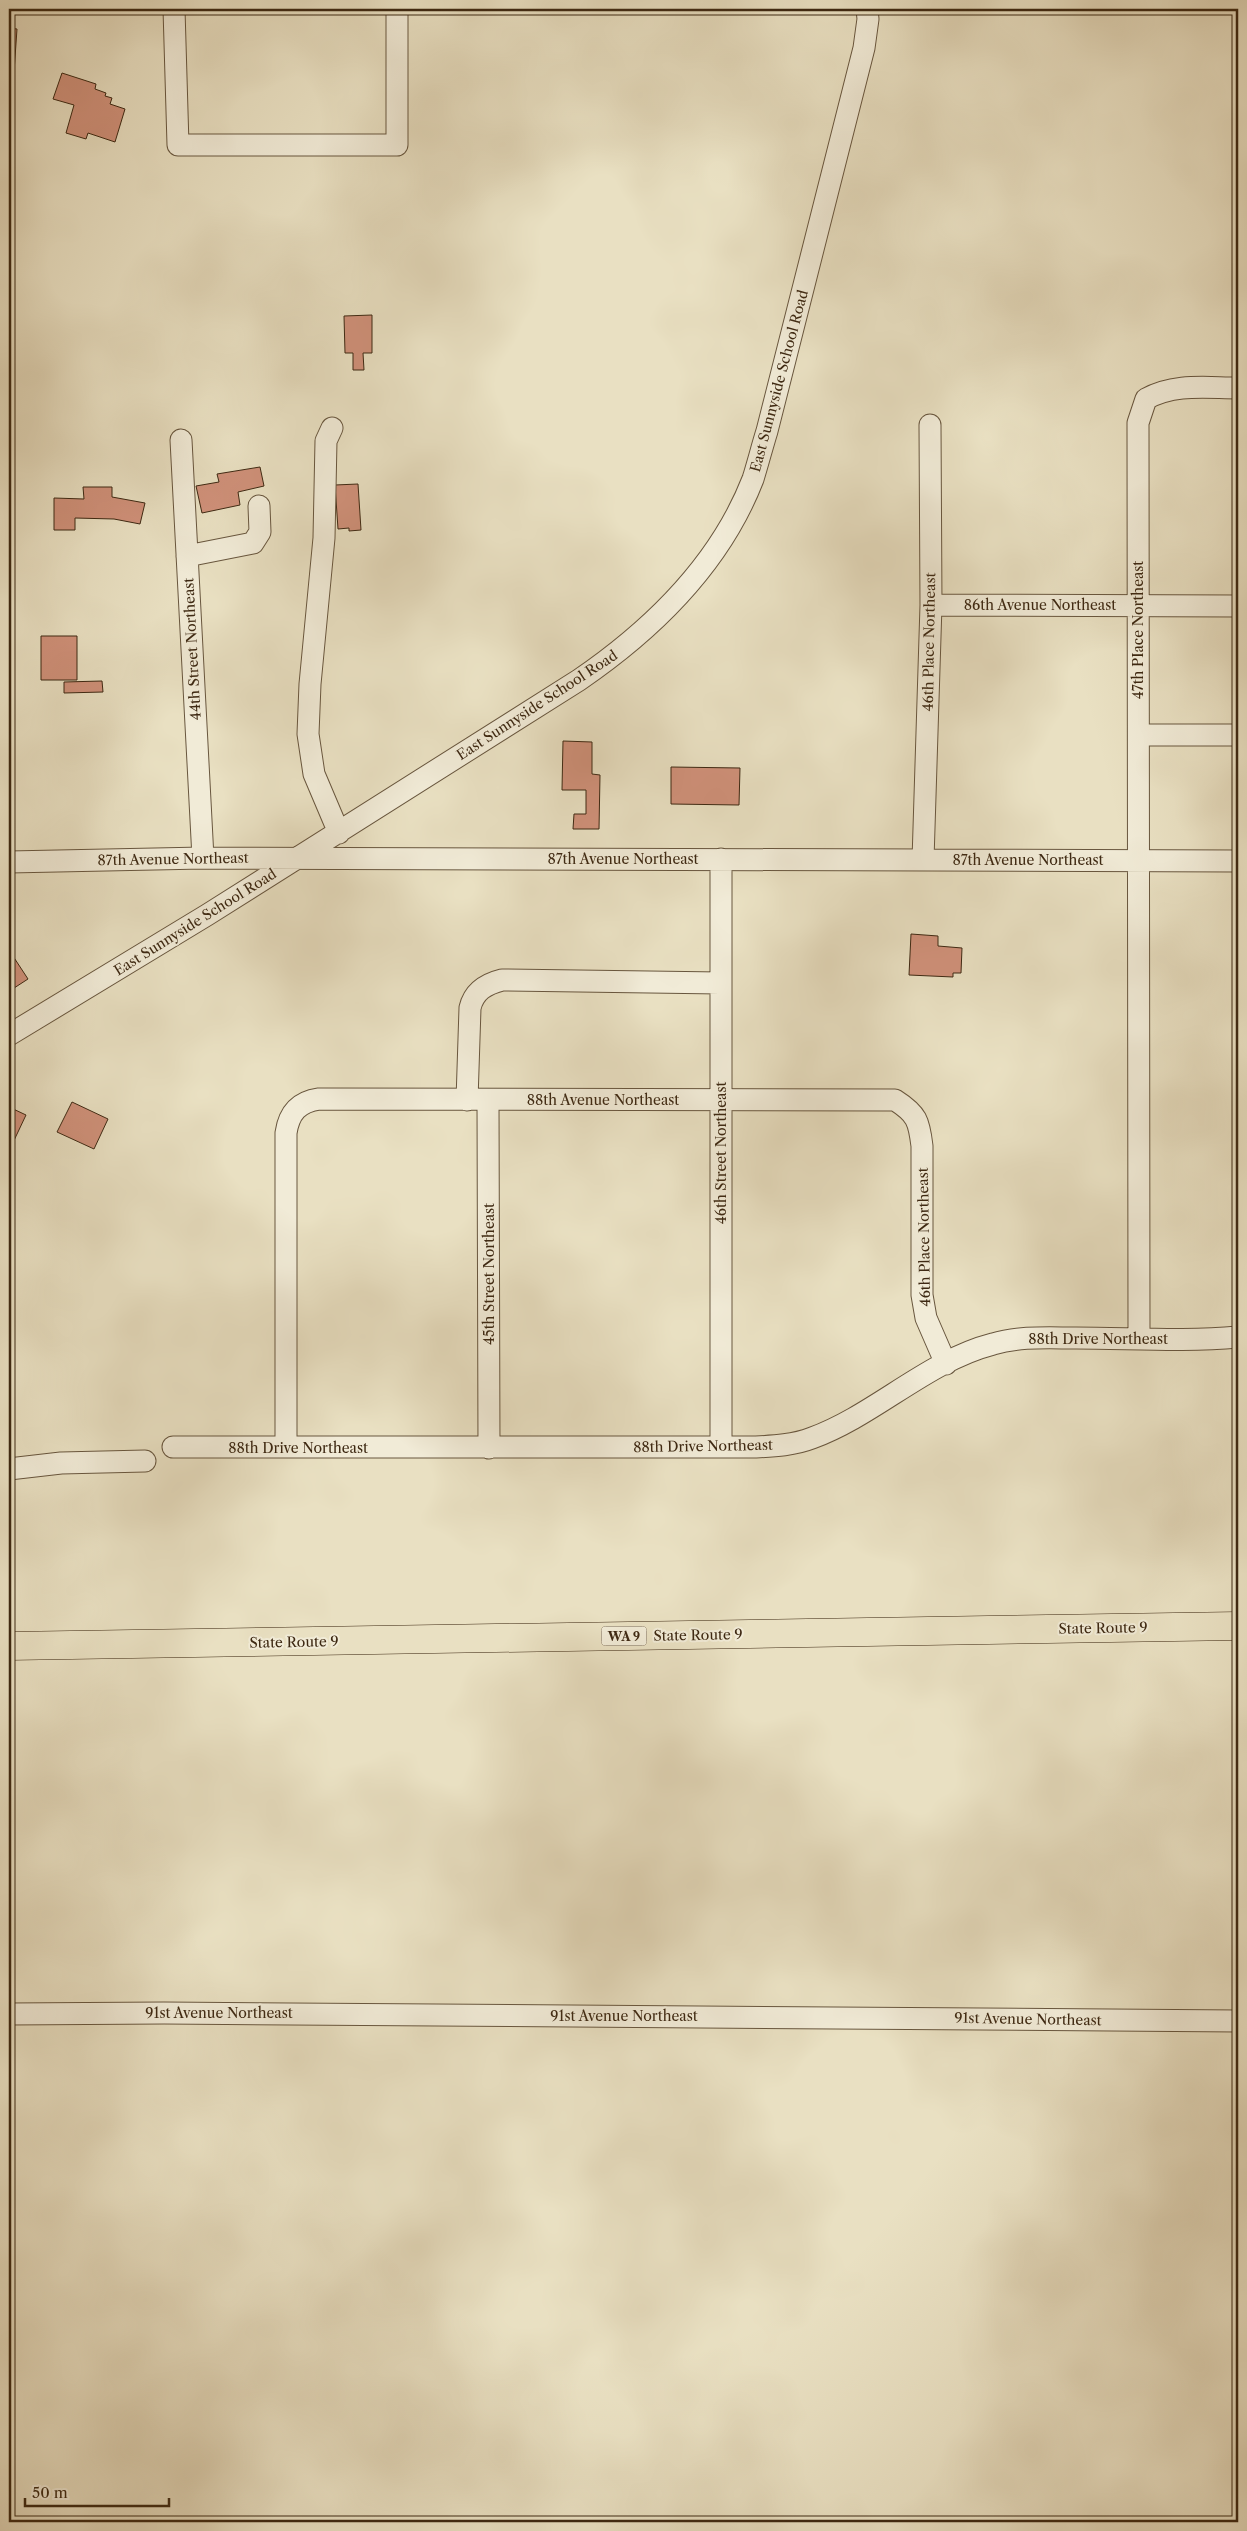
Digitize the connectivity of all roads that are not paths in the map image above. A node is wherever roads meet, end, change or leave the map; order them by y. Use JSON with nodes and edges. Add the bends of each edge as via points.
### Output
{"nodes":[{"id":1,"x":174,"y":9,"type":"edge"},
{"id":2,"x":397,"y":9,"type":"edge"},
{"id":3,"x":867,"y":9,"type":"edge"},
{"id":4,"x":1238,"y":388,"type":"edge"},
{"id":5,"x":930,"y":425,"type":"dead end"},
{"id":6,"x":332,"y":428,"type":"dead end"},
{"id":7,"x":181,"y":440,"type":"dead end"},
{"id":8,"x":259,"y":506,"type":"dead end"},
{"id":9,"x":188,"y":556,"type":"junction"},
{"id":10,"x":932,"y":605,"type":"junction"},
{"id":11,"x":1138,"y":605,"type":"junction"},
{"id":12,"x":1238,"y":606,"type":"edge"},
{"id":13,"x":1139,"y":735,"type":"junction"},
{"id":14,"x":1238,"y":735,"type":"edge"},
{"id":15,"x":339,"y":833,"type":"junction"},
{"id":16,"x":203,"y":858,"type":"junction"},
{"id":17,"x":297,"y":858,"type":"junction"},
{"id":18,"x":721,"y":859,"type":"junction"},
{"id":19,"x":923,"y":860,"type":"junction"},
{"id":20,"x":1138,"y":861,"type":"junction"},
{"id":21,"x":1238,"y":861,"type":"edge"},
{"id":22,"x":9,"y":862,"type":"edge"},
{"id":23,"x":720,"y":983,"type":"junction"},
{"id":24,"x":9,"y":1035,"type":"edge"},
{"id":25,"x":478,"y":1100,"type":"junction"},
{"id":26,"x":720,"y":1100,"type":"junction"},
{"id":27,"x":910,"y":1110,"type":"joint"},
{"id":28,"x":1238,"y":1337,"type":"edge"},
{"id":29,"x":1139,"y":1338,"type":"junction"},
{"id":30,"x":946,"y":1364,"type":"junction"},
{"id":31,"x":721,"y":1447,"type":"junction"},
{"id":32,"x":173,"y":1448,"type":"dead end"},
{"id":33,"x":286,"y":1448,"type":"junction"},
{"id":34,"x":489,"y":1448,"type":"junction"},
{"id":35,"x":144,"y":1461,"type":"dead end"},
{"id":36,"x":9,"y":1469,"type":"edge"},
{"id":37,"x":1238,"y":1626,"type":"edge"},
{"id":38,"x":9,"y":1646,"type":"edge"},
{"id":39,"x":9,"y":2014,"type":"edge"},
{"id":40,"x":1238,"y":2021,"type":"edge"}],
"edges":[{"from":1,"to":2,"type":"street","via":[[178,145],[398,145]]},
{"from":3,"to":15,"type":"street","name":"East Sunnyside School Road","via":[[864,48],[767,431],[752,479],[732,522],[707,561],[682,591],[654,622],[613,657]]},
{"from":4,"to":11,"type":"street","name":"47th PIace Northeast","via":[[1175,388],[1146,399],[1138,423]]},
{"from":5,"to":10,"type":"street","name":"46th Place Northeast"},
{"from":6,"to":15,"type":"street","via":[[326,441],[324,538],[308,734],[314,774]]},
{"from":7,"to":9,"type":"street","name":"44th Street Northeast"},
{"from":8,"to":9,"type":"street","via":[[260,532],[253,543]]},
{"from":9,"to":16,"type":"street","name":"44th Street Northeast"},
{"from":10,"to":11,"type":"street","name":"86th Avenue Northeast"},
{"from":10,"to":19,"type":"street","name":"46th Place Northeast"},
{"from":11,"to":12,"type":"street","name":"86th Avenue Northeast"},
{"from":11,"to":13,"type":"street","name":"47th PIace Northeast"},
{"from":13,"to":14,"type":"street"},
{"from":13,"to":20,"type":"street","name":"47th PIace Northeast"},
{"from":15,"to":17,"type":"street","name":"East Sunnyside School Road"},
{"from":16,"to":17,"type":"street","name":"87th Avenue Northeast"},
{"from":16,"to":22,"type":"street","name":"87th Avenue Northeast"},
{"from":17,"to":18,"type":"street","name":"87th Avenue Northeast"},
{"from":17,"to":24,"type":"street","name":"East Sunnyside School Road"},
{"from":18,"to":19,"type":"street","name":"87th Avenue Northeast"},
{"from":18,"to":23,"type":"street","name":"46th Street Northeast"},
{"from":19,"to":20,"type":"street","name":"87th Avenue Northeast"},
{"from":20,"to":21,"type":"street","name":"87th Avenue Northeast"},
{"from":20,"to":29,"type":"street","name":"47th PIace Northeast"},
{"from":23,"to":25,"type":"street","name":"45th Street Northeast","via":[[502,980],[491,983],[473,997],[470,1008]]},
{"from":23,"to":26,"type":"street","name":"46th Street Northeast"},
{"from":25,"to":26,"type":"street","name":"88th Avenue Northeast"},
{"from":25,"to":33,"type":"street","name":"88th Avenue Northeast","via":[[319,1099],[307,1101],[296,1108],[288,1120]]},
{"from":25,"to":34,"type":"street","name":"45th Street Northeast"},
{"from":26,"to":27,"type":"street","name":"88th Avenue Northeast","via":[[895,1100]]},
{"from":26,"to":31,"type":"street","name":"46th Street Northeast"},
{"from":27,"to":30,"type":"street","name":"46th Place Northeast","via":[[919,1123],[922,1146],[922,1296],[926,1318]]},
{"from":28,"to":29,"type":"street","name":"88th Drive Northeast"},
{"from":29,"to":30,"type":"street","name":"88th Drive Northeast","via":[[1014,1340],[975,1349]]},
{"from":30,"to":31,"type":"street","name":"88th Drive Northeast","via":[[811,1439],[786,1445]]},
{"from":31,"to":34,"type":"street","name":"88th Drive Northeast"},
{"from":32,"to":33,"type":"street","name":"88th Drive Northeast"},
{"from":33,"to":34,"type":"street","name":"88th Drive Northeast"},
{"from":35,"to":36,"type":"street","via":[[61,1463]]},
{"from":37,"to":38,"type":"main road","name":"State Route 9","number":"WA 9"},
{"from":39,"to":40,"type":"street","name":"91st Avenue Northeast"}]}
